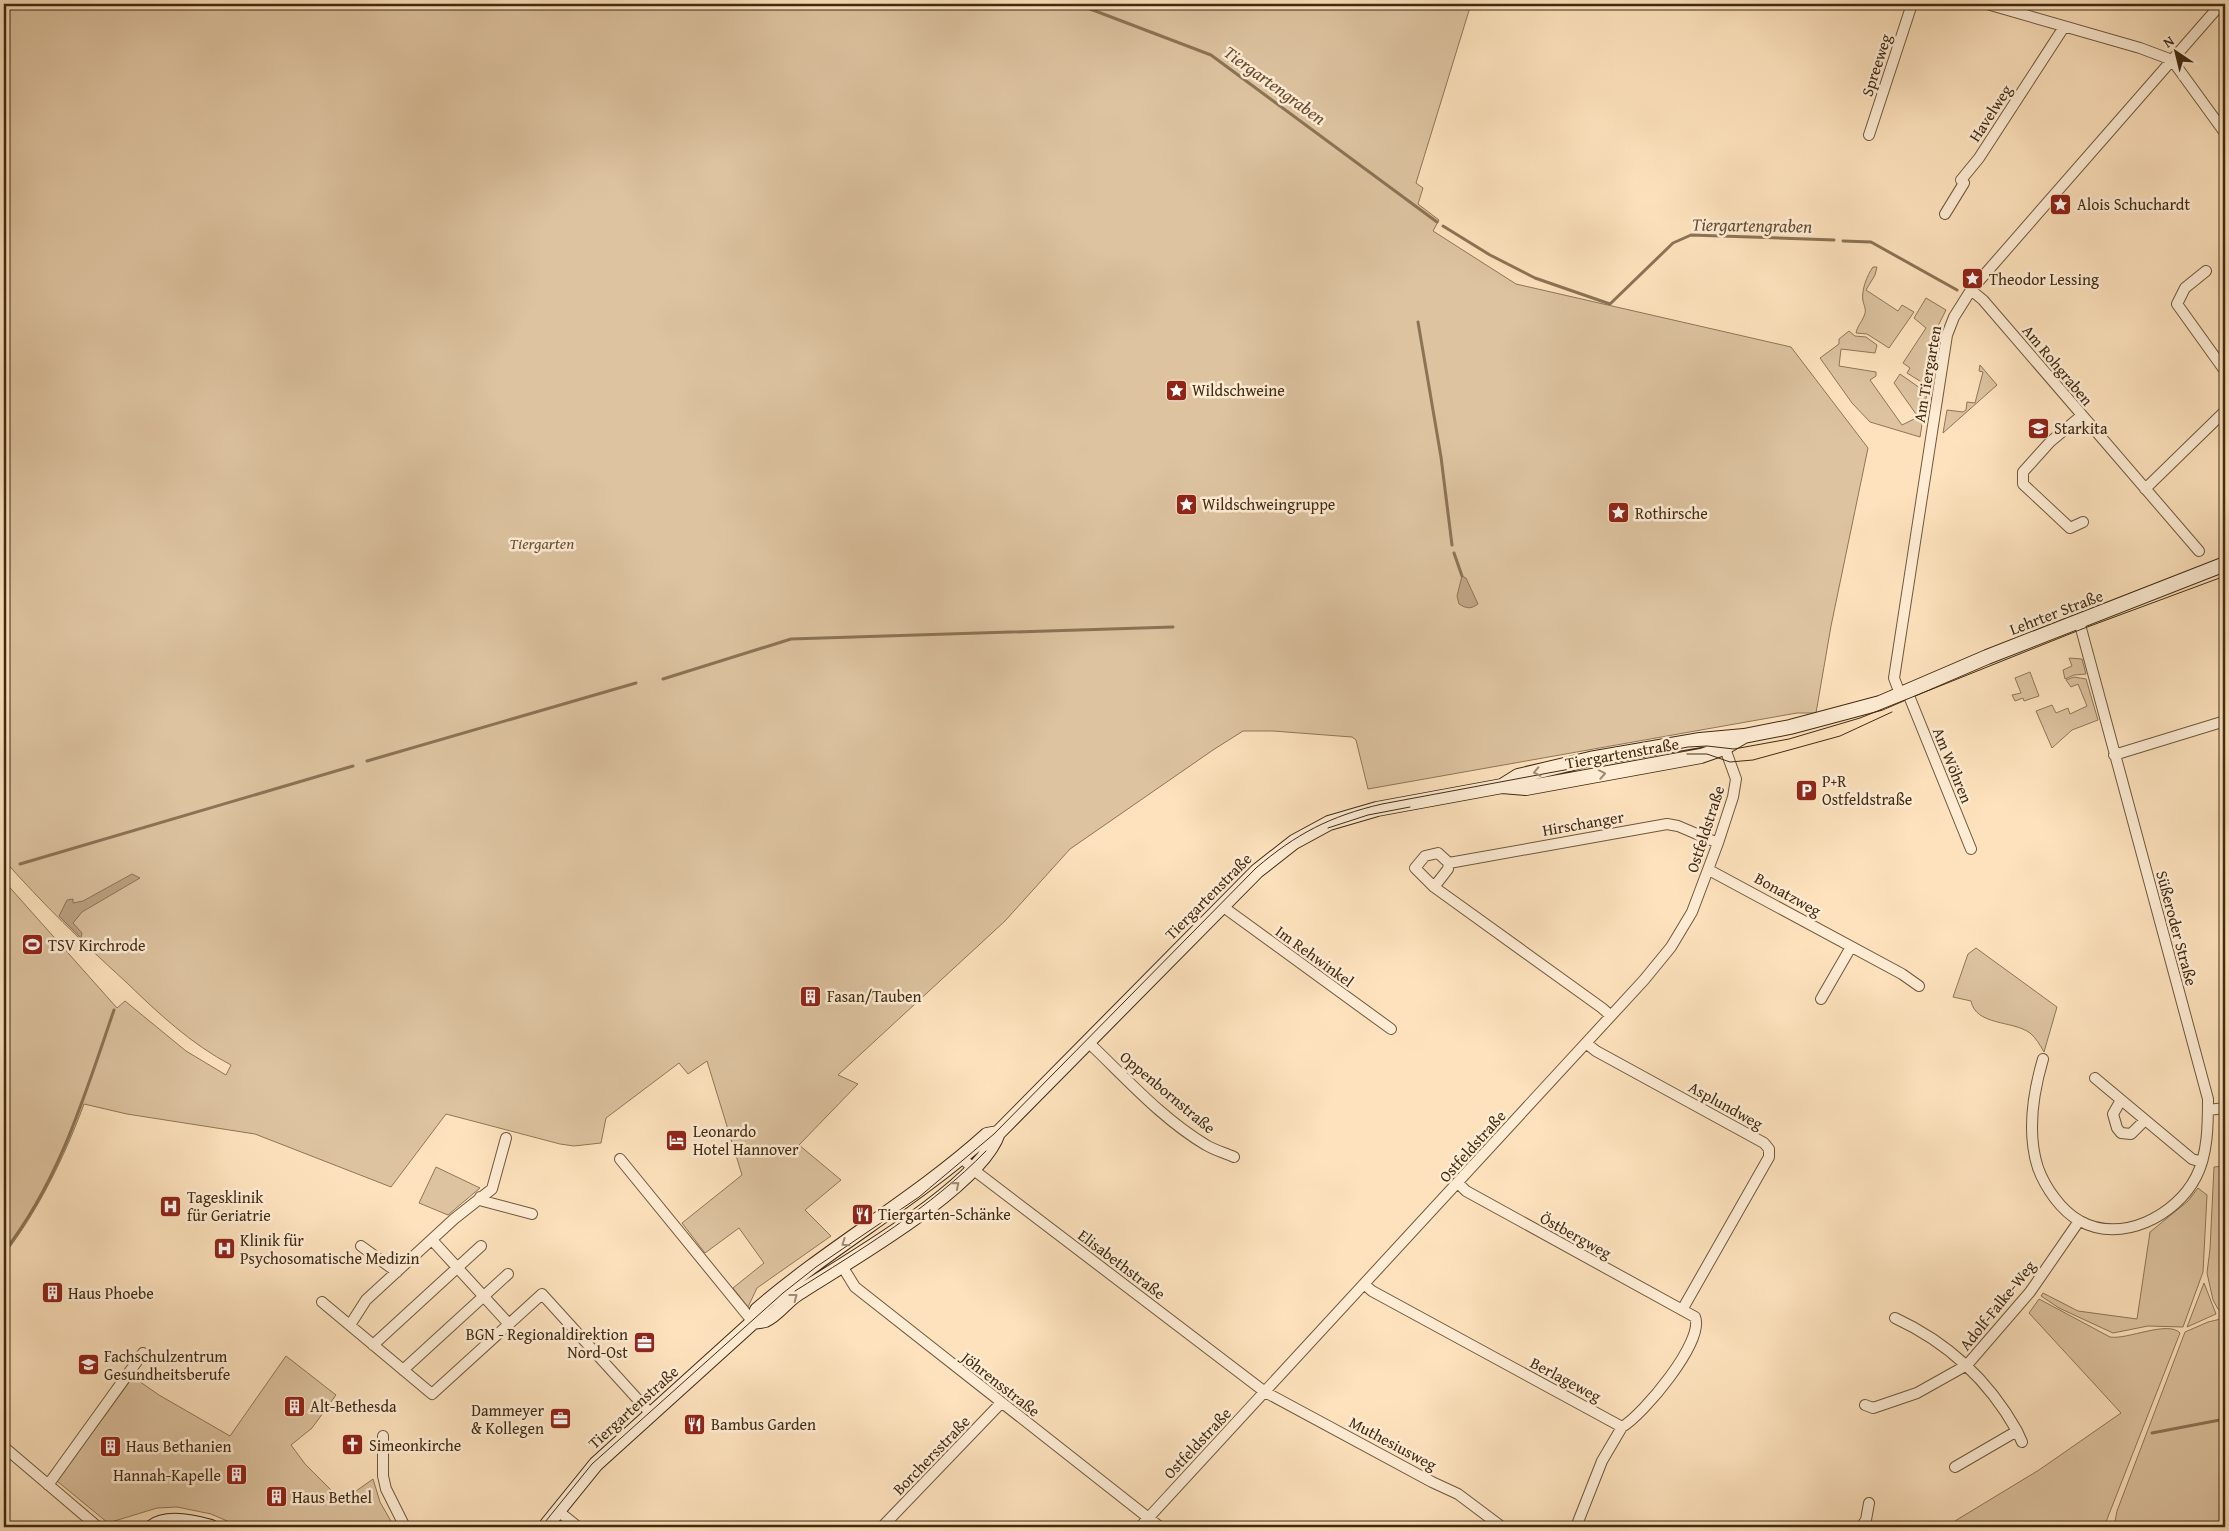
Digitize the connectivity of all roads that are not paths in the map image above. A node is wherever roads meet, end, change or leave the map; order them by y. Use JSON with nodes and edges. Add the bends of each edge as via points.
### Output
{"nodes":[{"id":1,"x":1912,"y":4,"type":"edge"},
{"id":2,"x":1987,"y":4,"type":"edge"},
{"id":3,"x":2221,"y":4,"type":"edge"},
{"id":4,"x":2064,"y":28,"type":"junction"},
{"id":5,"x":2172,"y":60,"type":"junction"},
{"id":6,"x":2225,"y":133,"type":"edge"},
{"id":7,"x":1869,"y":135,"type":"dead end"},
{"id":8,"x":1945,"y":214,"type":"dead end"},
{"id":9,"x":2206,"y":271,"type":"dead end"},
{"id":10,"x":1972,"y":290,"type":"junction"},
{"id":11,"x":2225,"y":371,"type":"edge"},
{"id":12,"x":2225,"y":412,"type":"edge"},
{"id":13,"x":2081,"y":416,"type":"junction"},
{"id":14,"x":2145,"y":489,"type":"junction"},
{"id":15,"x":2083,"y":522,"type":"dead end"},
{"id":16,"x":2199,"y":551,"type":"dead end"},
{"id":17,"x":2225,"y":564,"type":"edge"},
{"id":18,"x":2079,"y":621,"type":"junction"},
{"id":19,"x":1904,"y":693,"type":"junction"},
{"id":20,"x":2225,"y":721,"type":"edge"},
{"id":21,"x":1723,"y":743,"type":"junction"},
{"id":22,"x":2114,"y":755,"type":"junction"},
{"id":23,"x":1718,"y":843,"type":"junction"},
{"id":24,"x":1971,"y":850,"type":"dead end"},
{"id":25,"x":1449,"y":863,"type":"junction"},
{"id":26,"x":1709,"y":870,"type":"junction"},
{"id":27,"x":1434,"y":887,"type":"junction"},
{"id":28,"x":1222,"y":906,"type":"junction"},
{"id":29,"x":1851,"y":947,"type":"junction"},
{"id":30,"x":1920,"y":986,"type":"dead end"},
{"id":31,"x":1821,"y":999,"type":"dead end"},
{"id":32,"x":1611,"y":1016,"type":"junction"},
{"id":33,"x":1391,"y":1029,"type":"dead end"},
{"id":34,"x":1088,"y":1042,"type":"junction"},
{"id":35,"x":1586,"y":1043,"type":"junction"},
{"id":36,"x":2043,"y":1059,"type":"dead end"},
{"id":37,"x":2095,"y":1078,"type":"dead end"},
{"id":38,"x":2121,"y":1100,"type":"junction"},
{"id":39,"x":2225,"y":1108,"type":"edge"},
{"id":40,"x":2208,"y":1110,"type":"junction"},
{"id":41,"x":2145,"y":1120,"type":"junction"},
{"id":42,"x":998,"y":1133,"type":"junction"},
{"id":43,"x":506,"y":1138,"type":"dead end"},
{"id":44,"x":1234,"y":1157,"type":"dead end"},
{"id":45,"x":962,"y":1158,"type":"junction"},
{"id":46,"x":620,"y":1159,"type":"dead end"},
{"id":47,"x":2202,"y":1162,"type":"junction"},
{"id":48,"x":973,"y":1168,"type":"junction"},
{"id":49,"x":1458,"y":1183,"type":"junction"},
{"id":50,"x":480,"y":1198,"type":"junction"},
{"id":51,"x":532,"y":1214,"type":"dead end"},
{"id":52,"x":2079,"y":1221,"type":"junction"},
{"id":53,"x":432,"y":1240,"type":"junction"},
{"id":54,"x":361,"y":1246,"type":"dead end"},
{"id":55,"x":481,"y":1246,"type":"dead end"},
{"id":56,"x":842,"y":1266,"type":"junction"},
{"id":57,"x":457,"y":1267,"type":"junction"},
{"id":58,"x":397,"y":1272,"type":"junction"},
{"id":59,"x":508,"y":1274,"type":"dead end"},
{"id":60,"x":1364,"y":1284,"type":"junction"},
{"id":61,"x":483,"y":1296,"type":"junction"},
{"id":62,"x":322,"y":1302,"type":"dead end"},
{"id":63,"x":1682,"y":1310,"type":"junction"},
{"id":64,"x":1896,"y":1318,"type":"dead end"},
{"id":65,"x":753,"y":1322,"type":"junction"},
{"id":66,"x":509,"y":1324,"type":"junction"},
{"id":67,"x":350,"y":1325,"type":"junction"},
{"id":68,"x":373,"y":1345,"type":"junction"},
{"id":69,"x":143,"y":1353,"type":"dead end"},
{"id":70,"x":1967,"y":1366,"type":"junction"},
{"id":71,"x":403,"y":1370,"type":"junction"},
{"id":72,"x":1265,"y":1392,"type":"junction"},
{"id":73,"x":1001,"y":1403,"type":"junction"},
{"id":74,"x":1865,"y":1405,"type":"dead end"},
{"id":75,"x":651,"y":1414,"type":"junction"},
{"id":76,"x":1622,"y":1427,"type":"junction"},
{"id":77,"x":2016,"y":1431,"type":"junction"},
{"id":78,"x":384,"y":1436,"type":"dead end"},
{"id":79,"x":2022,"y":1442,"type":"dead end"},
{"id":80,"x":4,"y":1447,"type":"edge"},
{"id":81,"x":1955,"y":1467,"type":"dead end"},
{"id":82,"x":48,"y":1485,"type":"junction"},
{"id":83,"x":1869,"y":1503,"type":"dead end"},
{"id":84,"x":558,"y":1511,"type":"junction"},
{"id":85,"x":1148,"y":1518,"type":"junction"},
{"id":86,"x":98,"y":1527,"type":"edge"},
{"id":87,"x":152,"y":1527,"type":"edge"},
{"id":88,"x":211,"y":1527,"type":"edge"},
{"id":89,"x":404,"y":1527,"type":"edge"},
{"id":90,"x":545,"y":1527,"type":"edge"},
{"id":91,"x":578,"y":1527,"type":"edge"},
{"id":92,"x":882,"y":1527,"type":"edge"},
{"id":93,"x":1140,"y":1527,"type":"edge"},
{"id":94,"x":1160,"y":1527,"type":"edge"},
{"id":95,"x":1502,"y":1527,"type":"edge"},
{"id":96,"x":1576,"y":1527,"type":"edge"},
{"id":97,"x":1862,"y":1527,"type":"edge"}],
"edges":[{"from":1,"to":7,"type":"street","name":"Spreeweg"},
{"from":2,"to":4,"type":"street"},
{"from":3,"to":5,"type":"street","name":"Am Tiergarten"},
{"from":4,"to":5,"type":"street"},
{"from":4,"to":8,"type":"street","name":"Havelweg","via":[[1979,158],[1961,180],[1964,183]]},
{"from":5,"to":6,"type":"street"},
{"from":5,"to":10,"type":"street","name":"Am Tiergarten"},
{"from":9,"to":11,"type":"street","via":[[2185,288],[2177,304]]},
{"from":10,"to":13,"type":"street","name":"Am Rohgraben"},
{"from":10,"to":19,"type":"street","name":"Am Tiergarten","via":[[1954,317],[1947,336],[1894,678]]},
{"from":12,"to":14,"type":"street"},
{"from":13,"to":14,"type":"street","name":"Am Rohgraben"},
{"from":13,"to":15,"type":"street","via":[[2050,442],[2023,472],[2023,484],[2070,528]]},
{"from":14,"to":16,"type":"street","name":"Am Rohgraben"},
{"from":17,"to":18,"type":"main road","name":"Lehrter Straße"},
{"from":18,"to":19,"type":"main road","name":"Lehrter Straße"},
{"from":18,"to":22,"type":"street","name":"Süßeroder Straße"},
{"from":19,"to":21,"type":"main road","name":"Tiergartenstraße","via":[[1806,724]]},
{"from":19,"to":24,"type":"street","name":"Am Wöhren"},
{"from":20,"to":22,"type":"street"},
{"from":21,"to":23,"type":"street","name":"Ostfeldstraße","via":[[1736,779]]},
{"from":21,"to":28,"type":"main road","name":"Tiergartenstraße","via":[[1590,759],[1518,776],[1502,786],[1377,809],[1329,823],[1277,854]]},
{"from":22,"to":40,"type":"street","name":"Süßeroder Straße","via":[[2204,1082]]},
{"from":23,"to":25,"type":"street","name":"Hirschanger","via":[[1667,824]]},
{"from":23,"to":26,"type":"street","name":"Ostfeldstraße"},
{"from":25,"to":27,"type":"street"},
{"from":25,"to":27,"type":"street","via":[[1438,853],[1425,856],[1415,868]]},
{"from":26,"to":29,"type":"street","name":"Bonatzweg"},
{"from":26,"to":32,"type":"street","name":"Ostfeldstraße","via":[[1692,912],[1670,947]]},
{"from":27,"to":32,"type":"street"},
{"from":28,"to":33,"type":"street","name":"Im Rehwinkel"},
{"from":28,"to":34,"type":"main road","name":"Tiergartenstraße"},
{"from":29,"to":30,"type":"street","name":"Bonatzweg"},
{"from":29,"to":31,"type":"street"},
{"from":32,"to":35,"type":"street","name":"Ostfeldstraße"},
{"from":34,"to":42,"type":"main road","name":"Tiergartenstraße"},
{"from":34,"to":44,"type":"street","name":"Oppenbornstraße","via":[[1172,1120],[1206,1145]]},
{"from":35,"to":49,"type":"street","name":"Ostfeldstraße"},
{"from":35,"to":63,"type":"street","name":"Asplundweg","via":[[1764,1143],[1769,1149],[1769,1157]]},
{"from":36,"to":52,"type":"street","via":[[2033,1115],[2034,1153],[2045,1184]]},
{"from":37,"to":38,"type":"street"},
{"from":38,"to":41,"type":"street"},
{"from":38,"to":41,"type":"street","via":[[2113,1114],[2121,1133],[2130,1134]]},
{"from":39,"to":40,"type":"street"},
{"from":40,"to":47,"type":"street","name":"Süßeroder Straße"},
{"from":41,"to":47,"type":"street","via":[[2192,1159]]},
{"from":42,"to":45,"type":"main road","name":"Tiergartenstraße","via":[[987,1135]]},
{"from":42,"to":48,"type":"main road","name":"Tiergartenstraße","via":[[994,1143]]},
{"from":43,"to":50,"type":"street","via":[[492,1189]]},
{"from":45,"to":48,"type":"street","name":"Elisabethstraße"},
{"from":45,"to":65,"type":"main road","name":"Tiergartenstraße","one_way":true,"via":[[780,1290],[757,1310]]},
{"from":46,"to":65,"type":"street"},
{"from":47,"to":52,"type":"street","via":[[2184,1195],[2164,1213],[2149,1221],[2118,1228]]},
{"from":56,"to":48,"type":"main road","name":"Tiergartenstraße","one_way":true,"via":[[923,1211]]},
{"from":48,"to":72,"type":"street","name":"Elisabethstraße"},
{"from":49,"to":60,"type":"street","name":"Ostfeldstraße"},
{"from":49,"to":63,"type":"street","name":"Östbergweg","via":[[1466,1191]]},
{"from":50,"to":51,"type":"street"},
{"from":50,"to":53,"type":"street"},
{"from":52,"to":70,"type":"street","name":"Adolf-Falke-Weg","via":[[2030,1292]]},
{"from":53,"to":57,"type":"street"},
{"from":53,"to":58,"type":"street"},
{"from":54,"to":58,"type":"street"},
{"from":55,"to":57,"type":"street"},
{"from":65,"to":56,"type":"main road","name":"Tiergartenstraße","one_way":true,"via":[[765,1320],[796,1294]]},
{"from":56,"to":73,"type":"street","name":"Jöhrensstraße","via":[[855,1287]]},
{"from":57,"to":61,"type":"street"},
{"from":57,"to":68,"type":"street"},
{"from":58,"to":67,"type":"street","via":[[366,1300]]},
{"from":59,"to":61,"type":"street"},
{"from":60,"to":72,"type":"street","name":"Ostfeldstraße"},
{"from":60,"to":76,"type":"street","name":"Berlageweg"},
{"from":61,"to":66,"type":"street"},
{"from":61,"to":71,"type":"street"},
{"from":62,"to":67,"type":"street"},
{"from":63,"to":76,"type":"street","via":[[1695,1318],[1696,1331],[1658,1393]]},
{"from":64,"to":70,"type":"street","via":[[1920,1329]]},
{"from":65,"to":75,"type":"main road","name":"Tiergartenstraße"},
{"from":66,"to":71,"type":"street","via":[[432,1394]]},
{"from":66,"to":75,"type":"street","via":[[542,1294]]},
{"from":67,"to":68,"type":"street"},
{"from":68,"to":71,"type":"street"},
{"from":69,"to":82,"type":"street"},
{"from":70,"to":74,"type":"street","name":"Adolf-Falke-Weg","via":[[1910,1396],[1874,1408]]},
{"from":70,"to":77,"type":"street","via":[[1997,1400]]},
{"from":72,"to":85,"type":"street","name":"Ostfeldstraße"},
{"from":72,"to":95,"type":"street","name":"Muthesiusweg","via":[[1432,1482],[1449,1488]]},
{"from":73,"to":85,"type":"street","name":"Jöhrensstraße"},
{"from":73,"to":92,"type":"street","name":"Borchersstraße"},
{"from":75,"to":84,"type":"main road","name":"Tiergartenstraße","via":[[596,1464]]},
{"from":76,"to":96,"type":"street","via":[[1602,1461]]},
{"from":77,"to":79,"type":"street"},
{"from":77,"to":81,"type":"street"},
{"from":78,"to":89,"type":"street","via":[[383,1476]]},
{"from":80,"to":82,"type":"street"},
{"from":82,"to":86,"type":"street"},
{"from":83,"to":97,"type":"street"},
{"from":84,"to":90,"type":"main road","name":"Tiergartenstraße"},
{"from":84,"to":91,"type":"street"},
{"from":85,"to":93,"type":"street","name":"Ostfeldstraße"},
{"from":85,"to":94,"type":"street","name":"Jöhrensstraße"},
{"from":87,"to":88,"type":"main road","via":[[158,1523],[178,1522]]}]}
